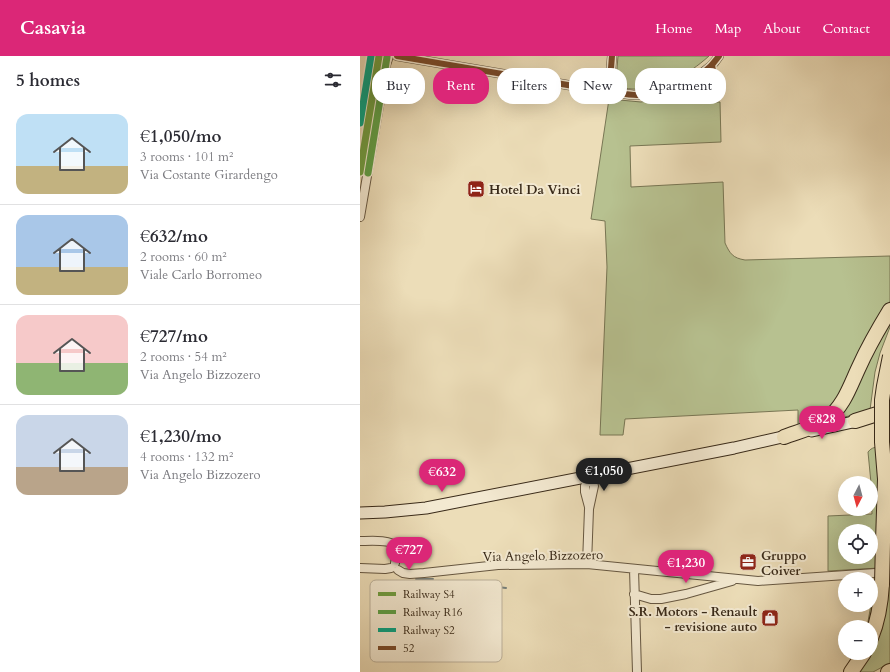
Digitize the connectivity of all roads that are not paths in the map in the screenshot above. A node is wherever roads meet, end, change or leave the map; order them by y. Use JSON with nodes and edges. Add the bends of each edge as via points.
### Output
{"nodes":[{"id":1,"x":389,"y":56,"type":"edge"},
{"id":2,"x":397,"y":56,"type":"edge"},
{"id":3,"x":612,"y":56,"type":"edge"},
{"id":4,"x":719,"y":56,"type":"edge"},
{"id":5,"x":611,"y":68,"type":"edge"},
{"id":6,"x":569,"y":85,"type":"edge"},
{"id":7,"x":627,"y":94,"type":"edge"},
{"id":8,"x":360,"y":217,"type":"edge"},
{"id":9,"x":890,"y":310,"type":"edge"},
{"id":10,"x":890,"y":356,"type":"edge"},
{"id":11,"x":890,"y":410,"type":"edge"},
{"id":12,"x":890,"y":416,"type":"edge"},
{"id":13,"x":890,"y":420,"type":"edge"},
{"id":14,"x":855,"y":422,"type":"junction"},
{"id":15,"x":784,"y":437,"type":"junction"},
{"id":16,"x":590,"y":476,"type":"junction"},
{"id":17,"x":885,"y":479,"type":"junction"},
{"id":18,"x":890,"y":502,"type":"edge"},
{"id":19,"x":360,"y":513,"type":"edge"},
{"id":20,"x":890,"y":530,"type":"edge"},
{"id":21,"x":360,"y":541,"type":"edge"},
{"id":22,"x":587,"y":564,"type":"junction"},
{"id":23,"x":395,"y":567,"type":"junction"},
{"id":24,"x":360,"y":568,"type":"edge"},
{"id":25,"x":634,"y":569,"type":"junction"},
{"id":26,"x":890,"y":572,"type":"edge"},
{"id":27,"x":736,"y":579,"type":"junction"},
{"id":28,"x":634,"y":594,"type":"junction"},
{"id":29,"x":877,"y":620,"type":"edge"},
{"id":30,"x":859,"y":660,"type":"edge"},
{"id":31,"x":637,"y":672,"type":"edge"},
{"id":32,"x":851,"y":672,"type":"edge"}],
"edges":[{"from":1,"to":8,"type":"street"},
{"from":2,"to":6,"type":"street"},
{"from":3,"to":5,"type":"street"},
{"from":4,"to":7,"type":"street","via":[[712,65],[675,88],[660,93]]},
{"from":9,"to":15,"type":"highway","via":[[877,331],[846,396],[835,412],[826,421]]},
{"from":10,"to":17,"type":"highway","bridge":true,"via":[[882,400]]},
{"from":11,"to":14,"type":"highway"},
{"from":12,"to":14,"type":"street"},
{"from":13,"to":14,"type":"highway"},
{"from":14,"to":15,"type":"street"},
{"from":15,"to":16,"type":"street"},
{"from":16,"to":19,"type":"street","via":[[426,508]]},
{"from":16,"to":22,"type":"street","via":[[585,486],[589,509]]},
{"from":17,"to":18,"type":"highway","bridge":true},
{"from":17,"to":20,"type":"highway","bridge":true},
{"from":17,"to":29,"type":"highway","bridge":true,"via":[[882,584]]},
{"from":21,"to":23,"type":"street","via":[[392,543],[396,547]]},
{"from":22,"to":23,"type":"street","name":"Via Angelo Bizzozero","via":[[498,565],[410,574],[403,573]]},
{"from":22,"to":25,"type":"street","name":"Via Angelo Bizzozero"},
{"from":23,"to":24,"type":"street","name":"Via Angelo Bizzozero"},
{"from":25,"to":27,"type":"street","name":"Via Angelo Bizzozero"},
{"from":25,"to":28,"type":"street"},
{"from":26,"to":27,"type":"street","name":"Via Angelo Bizzozero","via":[[768,581]]},
{"from":27,"to":28,"type":"street","name":"Via Angelo Bizzozero","via":[[661,599]]},
{"from":28,"to":31,"type":"street"},
{"from":30,"to":32,"type":"highway"}]}
